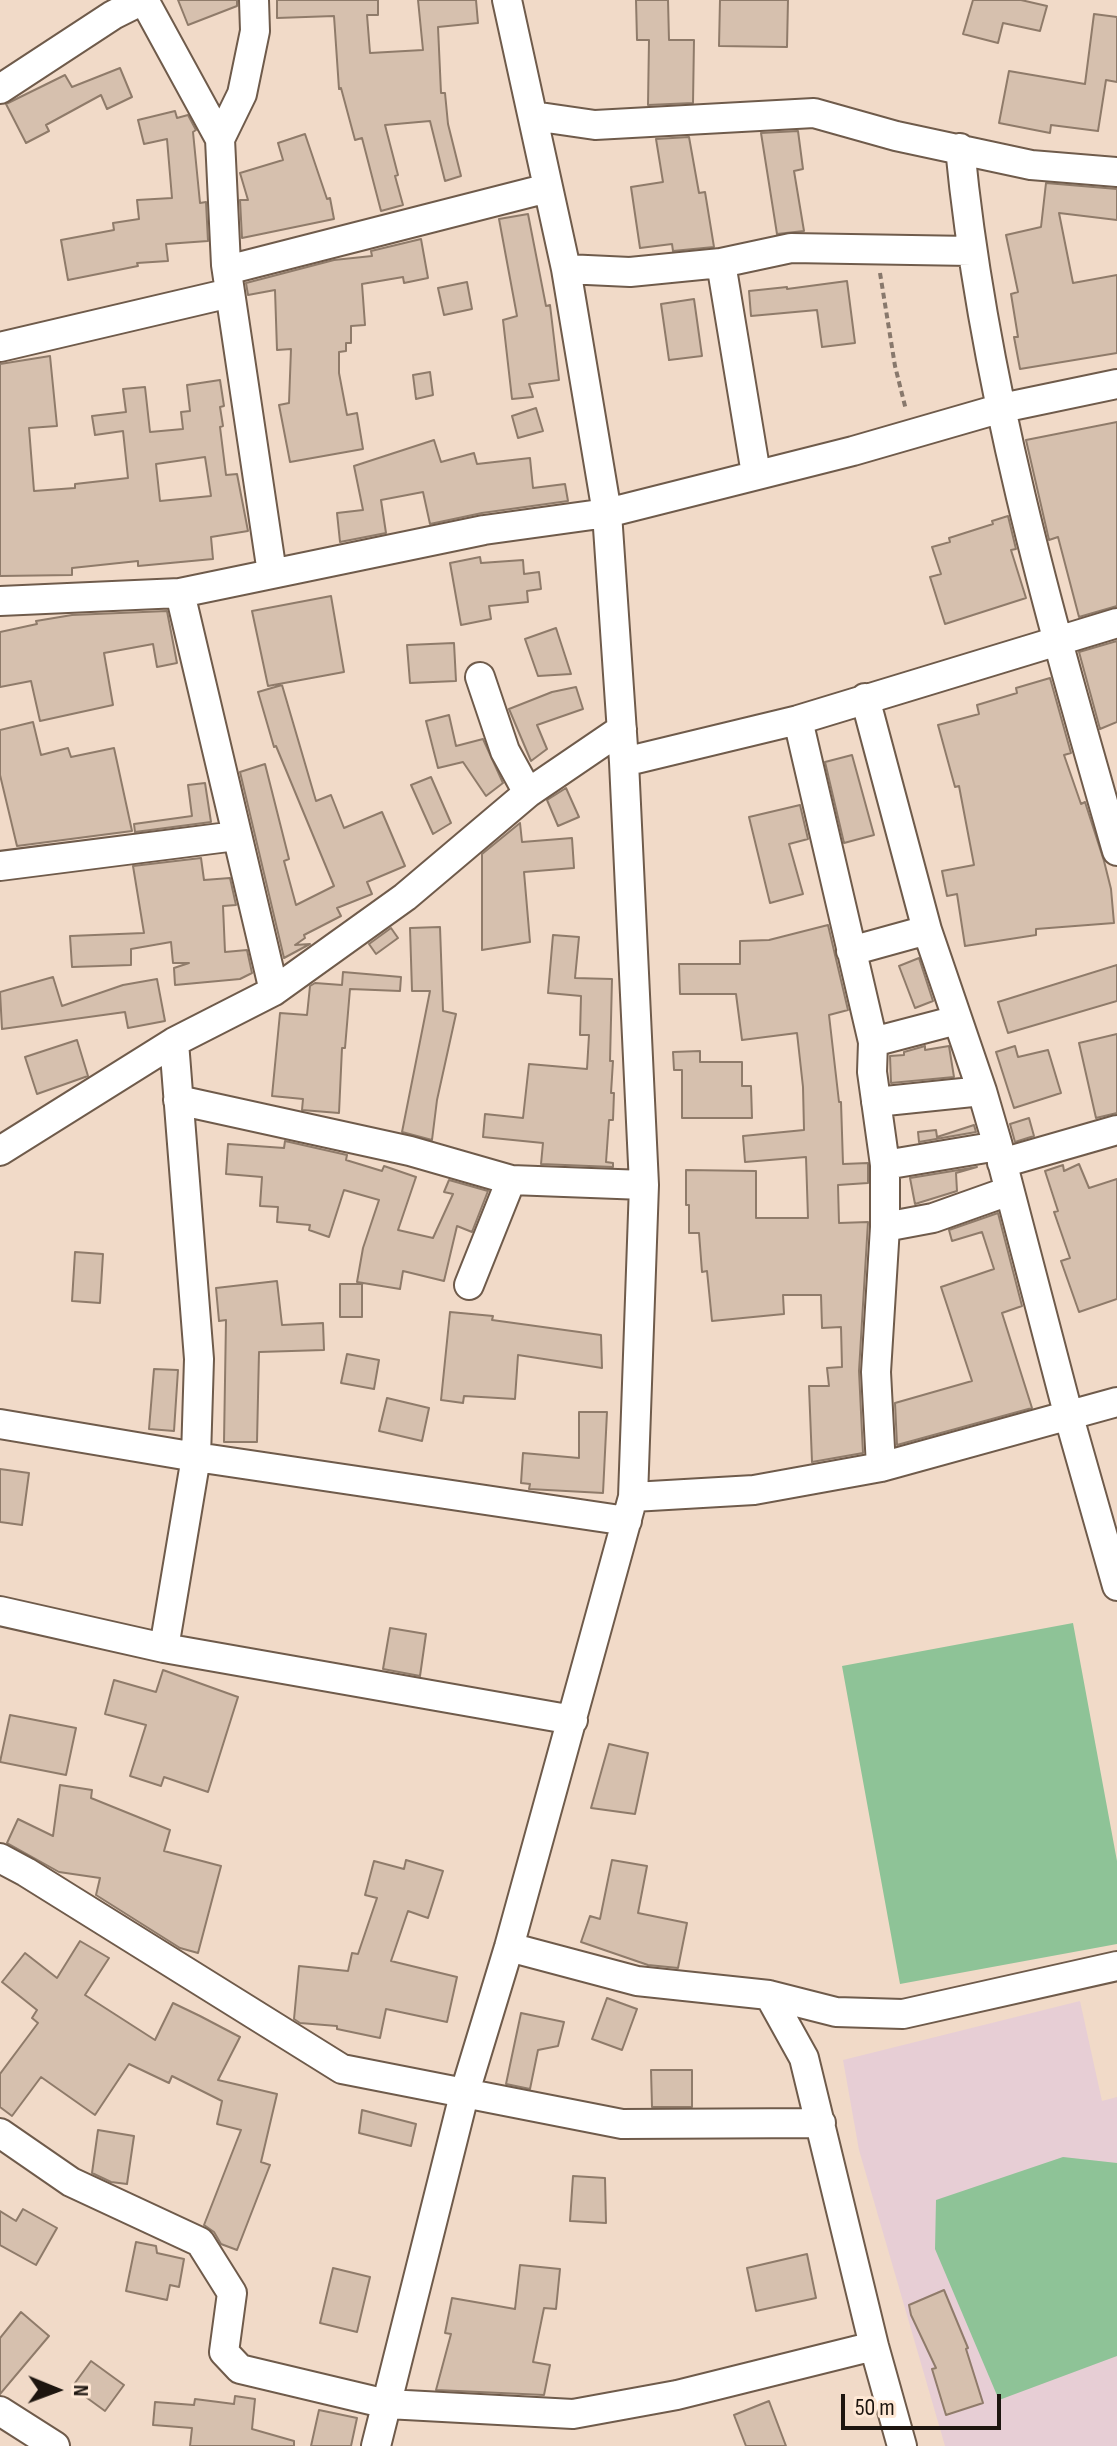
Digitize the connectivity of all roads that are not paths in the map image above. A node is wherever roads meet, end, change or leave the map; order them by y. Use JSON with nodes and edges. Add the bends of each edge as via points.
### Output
{"nodes":[{"id":1,"x":144,"y":0,"type":"edge"},
{"id":2,"x":254,"y":0,"type":"edge"},
{"id":3,"x":507,"y":0,"type":"edge"},
{"id":4,"x":0,"y":89,"type":"edge"},
{"id":5,"x":533,"y":116,"type":"junction"},
{"id":6,"x":220,"y":139,"type":"junction"},
{"id":7,"x":960,"y":148,"type":"junction"},
{"id":8,"x":1117,"y":172,"type":"edge"},
{"id":9,"x":548,"y":188,"type":"junction"},
{"id":10,"x":971,"y":251,"type":"junction"},
{"id":11,"x":721,"y":263,"type":"junction"},
{"id":12,"x":566,"y":269,"type":"junction"},
{"id":13,"x":229,"y":282,"type":"junction"},
{"id":14,"x":0,"y":347,"type":"edge"},
{"id":15,"x":1117,"y":384,"type":"edge"},
{"id":16,"x":1002,"y":408,"type":"junction"},
{"id":17,"x":756,"y":474,"type":"junction"},
{"id":18,"x":607,"y":513,"type":"junction"},
{"id":19,"x":272,"y":573,"type":"junction"},
{"id":20,"x":180,"y":593,"type":"junction"},
{"id":21,"x":0,"y":601,"type":"edge"},
{"id":22,"x":1117,"y":623,"type":"edge"},
{"id":23,"x":1057,"y":641,"type":"junction"},
{"id":24,"x":480,"y":677,"type":"dead end"},
{"id":25,"x":865,"y":698,"type":"junction"},
{"id":26,"x":798,"y":720,"type":"junction"},
{"id":27,"x":622,"y":729,"type":"junction"},
{"id":28,"x":624,"y":762,"type":"junction"},
{"id":29,"x":528,"y":793,"type":"junction"},
{"id":30,"x":236,"y":836,"type":"junction"},
{"id":31,"x":1117,"y":851,"type":"edge"},
{"id":32,"x":0,"y":866,"type":"edge"},
{"id":33,"x":927,"y":930,"type":"junction"},
{"id":34,"x":851,"y":951,"type":"junction"},
{"id":35,"x":274,"y":991,"type":"junction"},
{"id":36,"x":957,"y":1020,"type":"junction"},
{"id":37,"x":174,"y":1042,"type":"junction"},
{"id":38,"x":873,"y":1042,"type":"junction"},
{"id":39,"x":982,"y":1091,"type":"junction"},
{"id":40,"x":178,"y":1100,"type":"junction"},
{"id":41,"x":876,"y":1102,"type":"junction"},
{"id":42,"x":1117,"y":1130,"type":"edge"},
{"id":43,"x":3,"y":1140,"type":"edge"},
{"id":44,"x":1000,"y":1155,"type":"junction"},
{"id":45,"x":885,"y":1165,"type":"junction"},
{"id":46,"x":511,"y":1180,"type":"junction"},
{"id":47,"x":644,"y":1185,"type":"junction"},
{"id":48,"x":1009,"y":1191,"type":"junction"},
{"id":49,"x":885,"y":1227,"type":"junction"},
{"id":50,"x":469,"y":1285,"type":"dead end"},
{"id":51,"x":1117,"y":1402,"type":"edge"},
{"id":52,"x":1069,"y":1417,"type":"junction"},
{"id":53,"x":0,"y":1424,"type":"edge"},
{"id":54,"x":196,"y":1457,"type":"junction"},
{"id":55,"x":881,"y":1467,"type":"junction"},
{"id":56,"x":630,"y":1509,"type":"junction"},
{"id":57,"x":1117,"y":1586,"type":"edge"},
{"id":58,"x":0,"y":1611,"type":"edge"},
{"id":59,"x":164,"y":1648,"type":"junction"},
{"id":60,"x":573,"y":1720,"type":"junction"},
{"id":61,"x":0,"y":1858,"type":"edge"},
{"id":62,"x":509,"y":1947,"type":"junction"},
{"id":63,"x":1117,"y":1966,"type":"edge"},
{"id":64,"x":769,"y":1995,"type":"junction"},
{"id":65,"x":464,"y":2095,"type":"junction"},
{"id":66,"x":821,"y":2123,"type":"junction"},
{"id":67,"x":0,"y":2133,"type":"edge"},
{"id":68,"x":874,"y":2346,"type":"junction"},
{"id":69,"x":387,"y":2404,"type":"junction"},
{"id":70,"x":0,"y":2411,"type":"edge"},
{"id":71,"x":55,"y":2446,"type":"edge"},
{"id":72,"x":376,"y":2446,"type":"edge"},
{"id":73,"x":902,"y":2446,"type":"edge"}],
"edges":[{"from":1,"to":4,"type":"street"},
{"from":1,"to":6,"type":"street"},
{"from":2,"to":6,"type":"street","via":[[255,31],[242,94]]},
{"from":3,"to":5,"type":"street"},
{"from":5,"to":7,"type":"street","via":[[595,125],[814,113]]},
{"from":5,"to":9,"type":"street"},
{"from":6,"to":13,"type":"street"},
{"from":7,"to":8,"type":"street","via":[[1031,165]]},
{"from":7,"to":10,"type":"street"},
{"from":9,"to":12,"type":"street"},
{"from":9,"to":13,"type":"street"},
{"from":10,"to":11,"type":"street","via":[[791,248]]},
{"from":10,"to":16,"type":"street"},
{"from":11,"to":12,"type":"street","via":[[630,272]]},
{"from":11,"to":17,"type":"street"},
{"from":12,"to":18,"type":"street"},
{"from":13,"to":14,"type":"street"},
{"from":13,"to":19,"type":"street"},
{"from":15,"to":16,"type":"street"},
{"from":16,"to":17,"type":"street"},
{"from":16,"to":23,"type":"street"},
{"from":17,"to":18,"type":"street"},
{"from":18,"to":19,"type":"street","via":[[484,530]]},
{"from":18,"to":27,"type":"street"},
{"from":19,"to":20,"type":"street"},
{"from":20,"to":21,"type":"street"},
{"from":20,"to":30,"type":"street"},
{"from":22,"to":23,"type":"street"},
{"from":23,"to":25,"type":"street"},
{"from":23,"to":31,"type":"street"},
{"from":24,"to":29,"type":"street","via":[[505,751]]},
{"from":25,"to":26,"type":"street"},
{"from":25,"to":33,"type":"street"},
{"from":26,"to":28,"type":"street"},
{"from":26,"to":34,"type":"street"},
{"from":27,"to":28,"type":"street"},
{"from":27,"to":29,"type":"street"},
{"from":28,"to":47,"type":"street"},
{"from":29,"to":35,"type":"street","via":[[405,897]]},
{"from":30,"to":32,"type":"street"},
{"from":30,"to":35,"type":"street"},
{"from":33,"to":34,"type":"street"},
{"from":33,"to":36,"type":"street"},
{"from":34,"to":38,"type":"street"},
{"from":35,"to":37,"type":"street"},
{"from":36,"to":38,"type":"street"},
{"from":36,"to":39,"type":"street"},
{"from":37,"to":40,"type":"street"},
{"from":37,"to":43,"type":"street"},
{"from":38,"to":41,"type":"street"},
{"from":39,"to":41,"type":"street"},
{"from":39,"to":44,"type":"street"},
{"from":40,"to":46,"type":"street","via":[[410,1151]]},
{"from":40,"to":54,"type":"street","via":[[199,1359]]},
{"from":41,"to":45,"type":"street"},
{"from":42,"to":44,"type":"street"},
{"from":44,"to":45,"type":"street"},
{"from":44,"to":48,"type":"street"},
{"from":45,"to":49,"type":"street"},
{"from":46,"to":47,"type":"street"},
{"from":46,"to":50,"type":"street"},
{"from":47,"to":56,"type":"street"},
{"from":48,"to":49,"type":"street","via":[[933,1218]]},
{"from":48,"to":52,"type":"street"},
{"from":49,"to":55,"type":"street","via":[[876,1372]]},
{"from":51,"to":52,"type":"street"},
{"from":52,"to":55,"type":"street"},
{"from":52,"to":57,"type":"street"},
{"from":53,"to":54,"type":"street"},
{"from":54,"to":56,"type":"street"},
{"from":54,"to":59,"type":"street"},
{"from":55,"to":56,"type":"street"},
{"from":56,"to":60,"type":"street"},
{"from":58,"to":59,"type":"street"},
{"from":59,"to":60,"type":"street"},
{"from":60,"to":62,"type":"street"},
{"from":61,"to":65,"type":"street","via":[[342,2069]]},
{"from":62,"to":64,"type":"street","via":[[637,1981]]},
{"from":62,"to":65,"type":"street"},
{"from":63,"to":64,"type":"street","via":[[903,2014],[836,2012]]},
{"from":64,"to":66,"type":"street","via":[[804,2058]]},
{"from":65,"to":66,"type":"street","via":[[622,2124]]},
{"from":65,"to":69,"type":"street"},
{"from":66,"to":68,"type":"street"},
{"from":67,"to":69,"type":"street","via":[[71,2182],[200,2242],[232,2293],[224,2352],[240,2369]]},
{"from":68,"to":69,"type":"street","via":[[677,2395],[573,2414]]},
{"from":68,"to":73,"type":"street"},
{"from":69,"to":72,"type":"street"},
{"from":70,"to":71,"type":"street"}]}
